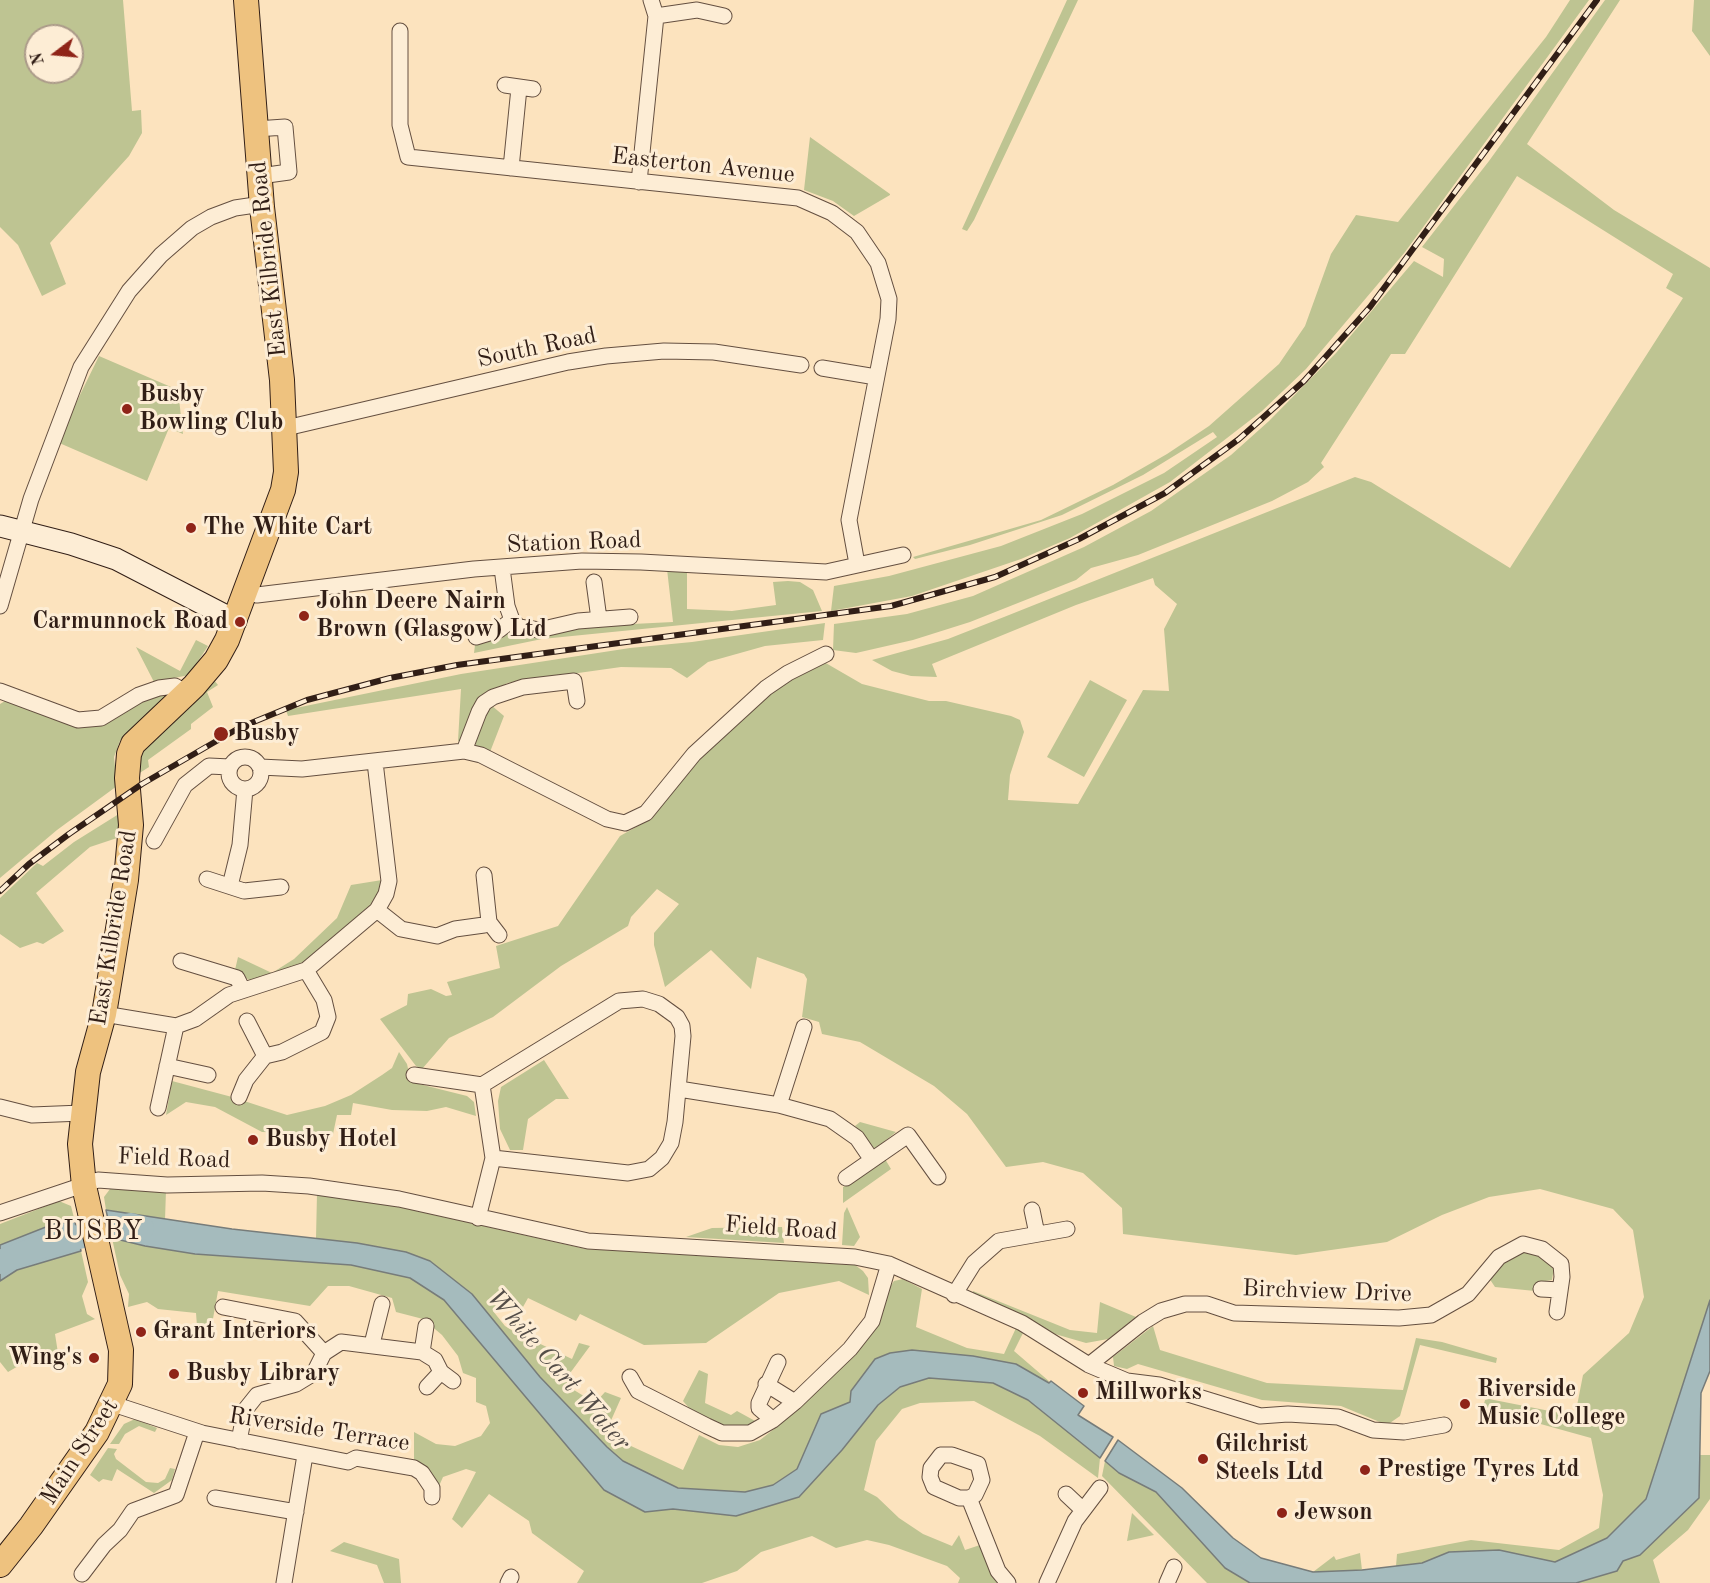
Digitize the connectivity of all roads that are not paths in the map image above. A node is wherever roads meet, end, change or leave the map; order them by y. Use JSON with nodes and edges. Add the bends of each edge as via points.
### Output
{"nodes":[{"id":1,"x":246,"y":0,"type":"edge"},
{"id":2,"x":651,"y":0,"type":"edge"},
{"id":3,"x":656,"y":16,"type":"junction"},
{"id":4,"x":724,"y":16,"type":"dead end"},
{"id":5,"x":399,"y":31,"type":"dead end"},
{"id":6,"x":519,"y":87,"type":"dead end"},
{"id":7,"x":511,"y":168,"type":"junction"},
{"id":8,"x":639,"y":182,"type":"junction"},
{"id":9,"x":262,"y":204,"type":"junction"},
{"id":10,"x":801,"y":365,"type":"dead end"},
{"id":11,"x":822,"y":368,"type":"dead end"},
{"id":12,"x":876,"y":377,"type":"junction"},
{"id":13,"x":286,"y":428,"type":"junction"},
{"id":14,"x":0,"y":526,"type":"edge"},
{"id":15,"x":21,"y":532,"type":"junction"},
{"id":16,"x":903,"y":555,"type":"dead end"},
{"id":17,"x":857,"y":564,"type":"junction"},
{"id":18,"x":502,"y":568,"type":"junction"},
{"id":19,"x":594,"y":582,"type":"dead end"},
{"id":20,"x":247,"y":591,"type":"junction"},
{"id":21,"x":0,"y":606,"type":"edge"},
{"id":22,"x":630,"y":617,"type":"dead end"},
{"id":23,"x":512,"y":620,"type":"junction"},
{"id":24,"x":599,"y":620,"type":"junction"},
{"id":25,"x":236,"y":621,"type":"junction"},
{"id":26,"x":476,"y":637,"type":"dead end"},
{"id":27,"x":826,"y":654,"type":"dead end"},
{"id":28,"x":0,"y":691,"type":"edge"},
{"id":29,"x":187,"y":693,"type":"junction"},
{"id":30,"x":577,"y":700,"type":"dead end"},
{"id":31,"x":464,"y":751,"type":"junction"},
{"id":32,"x":375,"y":762,"type":"junction"},
{"id":33,"x":260,"y":766,"type":"junction"},
{"id":34,"x":230,"y":767,"type":"junction"},
{"id":35,"x":245,"y":789,"type":"junction"},
{"id":36,"x":154,"y":841,"type":"dead end"},
{"id":37,"x":484,"y":875,"type":"dead end"},
{"id":38,"x":207,"y":879,"type":"dead end"},
{"id":39,"x":230,"y":886,"type":"junction"},
{"id":40,"x":281,"y":887,"type":"dead end"},
{"id":41,"x":377,"y":910,"type":"junction"},
{"id":42,"x":489,"y":922,"type":"junction"},
{"id":43,"x":499,"y":935,"type":"dead end"},
{"id":44,"x":181,"y":961,"type":"dead end"},
{"id":45,"x":306,"y":970,"type":"junction"},
{"id":46,"x":243,"y":990,"type":"junction"},
{"id":47,"x":104,"y":1014,"type":"junction"},
{"id":48,"x":247,"y":1021,"type":"dead end"},
{"id":49,"x":176,"y":1026,"type":"junction"},
{"id":50,"x":804,"y":1027,"type":"dead end"},
{"id":51,"x":265,"y":1056,"type":"junction"},
{"id":52,"x":167,"y":1066,"type":"junction"},
{"id":53,"x":208,"y":1075,"type":"dead end"},
{"id":54,"x":414,"y":1075,"type":"dead end"},
{"id":55,"x":482,"y":1085,"type":"junction"},
{"id":56,"x":679,"y":1089,"type":"junction"},
{"id":57,"x":239,"y":1098,"type":"dead end"},
{"id":58,"x":779,"y":1105,"type":"junction"},
{"id":59,"x":0,"y":1107,"type":"edge"},
{"id":60,"x":158,"y":1108,"type":"dead end"},
{"id":61,"x":82,"y":1113,"type":"junction"},
{"id":62,"x":493,"y":1158,"type":"junction"},
{"id":63,"x":872,"y":1160,"type":"junction"},
{"id":64,"x":938,"y":1177,"type":"dead end"},
{"id":65,"x":846,"y":1178,"type":"dead end"},
{"id":66,"x":87,"y":1196,"type":"junction"},
{"id":67,"x":1032,"y":1210,"type":"dead end"},
{"id":68,"x":0,"y":1214,"type":"edge"},
{"id":69,"x":478,"y":1218,"type":"junction"},
{"id":70,"x":1067,"y":1229,"type":"dead end"},
{"id":71,"x":1037,"y":1234,"type":"junction"},
{"id":72,"x":889,"y":1264,"type":"junction"},
{"id":73,"x":1541,"y":1288,"type":"dead end"},
{"id":74,"x":1560,"y":1290,"type":"junction"},
{"id":75,"x":954,"y":1295,"type":"junction"},
{"id":76,"x":382,"y":1304,"type":"dead end"},
{"id":77,"x":223,"y":1307,"type":"dead end"},
{"id":78,"x":1557,"y":1312,"type":"dead end"},
{"id":79,"x":426,"y":1326,"type":"dead end"},
{"id":80,"x":372,"y":1344,"type":"junction"},
{"id":81,"x":422,"y":1352,"type":"junction"},
{"id":82,"x":324,"y":1353,"type":"junction"},
{"id":83,"x":778,"y":1362,"type":"dead end"},
{"id":84,"x":1089,"y":1365,"type":"junction"},
{"id":85,"x":630,"y":1377,"type":"dead end"},
{"id":86,"x":766,"y":1384,"type":"junction"},
{"id":87,"x":427,"y":1387,"type":"dead end"},
{"id":88,"x":795,"y":1402,"type":"junction"},
{"id":89,"x":113,"y":1404,"type":"junction"},
{"id":90,"x":773,"y":1420,"type":"junction"},
{"id":91,"x":1444,"y":1425,"type":"dead end"},
{"id":92,"x":197,"y":1432,"type":"junction"},
{"id":93,"x":239,"y":1441,"type":"junction"},
{"id":94,"x":305,"y":1455,"type":"junction"},
{"id":95,"x":1100,"y":1488,"type":"dead end"},
{"id":96,"x":1066,"y":1494,"type":"dead end"},
{"id":97,"x":432,"y":1497,"type":"dead end"},
{"id":98,"x":214,"y":1498,"type":"dead end"},
{"id":99,"x":969,"y":1498,"type":"dead end"},
{"id":100,"x":1083,"y":1510,"type":"junction"},
{"id":101,"x":296,"y":1512,"type":"junction"},
{"id":102,"x":0,"y":1565,"type":"edge"},
{"id":103,"x":1174,"y":1567,"type":"dead end"},
{"id":104,"x":82,"y":1574,"type":"dead end"},
{"id":105,"x":284,"y":1583,"type":"edge"},
{"id":106,"x":1008,"y":1583,"type":"edge"},
{"id":107,"x":1047,"y":1583,"type":"edge"},
{"id":108,"x":1167,"y":1583,"type":"edge"}],
"edges":[{"from":1,"to":9,"type":"main road","name":"East Kilbride Road"},
{"from":2,"to":3,"type":"street"},
{"from":3,"to":4,"type":"street","via":[[697,10]]},
{"from":3,"to":8,"type":"street"},
{"from":5,"to":7,"type":"street","name":"Easterton Avenue","via":[[400,125],[408,157]]},
{"from":6,"to":7,"type":"street"},
{"from":7,"to":8,"type":"street","name":"Easterton Avenue"},
{"from":8,"to":12,"type":"street","name":"Easterton Avenue","via":[[798,198],[847,222],[878,263],[889,299]]},
{"from":9,"to":13,"type":"main road","name":"East Kilbride Road"},
{"from":9,"to":15,"type":"street","via":[[235,208],[192,228],[129,291],[81,367]]},
{"from":10,"to":13,"type":"street","name":"South Road","via":[[714,352],[606,356]]},
{"from":11,"to":12,"type":"street"},
{"from":12,"to":17,"type":"street","name":"Easterton Avenue","via":[[849,520]]},
{"from":13,"to":20,"type":"main road","name":"East Kilbride Road","via":[[283,490]]},
{"from":14,"to":15,"type":"main road"},
{"from":15,"to":21,"type":"street"},
{"from":15,"to":25,"type":"main road","via":[[116,558]]},
{"from":16,"to":17,"type":"street","name":"Station Road"},
{"from":17,"to":18,"type":"street","name":"Station Road","via":[[826,572],[582,561]]},
{"from":18,"to":20,"type":"street","name":"Station Road","via":[[257,595]]},
{"from":18,"to":23,"type":"street"},
{"from":19,"to":24,"type":"street"},
{"from":20,"to":25,"type":"main road","name":"East Kilbride Road"},
{"from":22,"to":24,"type":"street"},
{"from":23,"to":24,"type":"street","via":[[519,627],[539,630]]},
{"from":23,"to":26,"type":"street","via":[[499,630]]},
{"from":25,"to":29,"type":"main road","name":"East Kilbride Road","via":[[216,660]]},
{"from":27,"to":31,"type":"street","via":[[788,672],[766,688],[694,754],[646,813],[625,823],[607,819],[481,755]]},
{"from":28,"to":29,"type":"street","via":[[78,720],[102,718],[159,688],[175,686]]},
{"from":29,"to":47,"type":"main road","name":"East Kilbride Road","via":[[133,744],[127,763],[130,843]]},
{"from":30,"to":31,"type":"street","via":[[574,681],[523,687],[493,697],[479,712]]},
{"from":31,"to":32,"type":"street"},
{"from":32,"to":33,"type":"street","via":[[302,769]]},
{"from":32,"to":41,"type":"street","via":[[389,881]]},
{"from":33,"to":34,"type":"street","via":[[245,756]]},
{"from":33,"to":35,"type":"street","via":[[258,782]]},
{"from":34,"to":35,"type":"street","via":[[231,782]]},
{"from":34,"to":36,"type":"street","via":[[209,766],[185,785]]},
{"from":35,"to":39,"type":"street","via":[[240,845]]},
{"from":37,"to":42,"type":"street"},
{"from":38,"to":39,"type":"street"},
{"from":39,"to":40,"type":"street","via":[[253,891]]},
{"from":41,"to":42,"type":"street","via":[[400,929],[437,936]]},
{"from":41,"to":45,"type":"street"},
{"from":42,"to":43,"type":"street"},
{"from":44,"to":46,"type":"street","via":[[237,978]]},
{"from":45,"to":46,"type":"street"},
{"from":45,"to":51,"type":"street","via":[[324,1000],[328,1017],[322,1032]]},
{"from":46,"to":49,"type":"street"},
{"from":47,"to":49,"type":"street"},
{"from":47,"to":61,"type":"main road","name":"East Kilbride Road","via":[[88,1072]]},
{"from":48,"to":51,"type":"street"},
{"from":49,"to":52,"type":"street"},
{"from":50,"to":58,"type":"street"},
{"from":51,"to":57,"type":"street","via":[[246,1080]]},
{"from":52,"to":53,"type":"street"},
{"from":52,"to":60,"type":"street"},
{"from":54,"to":55,"type":"street"},
{"from":55,"to":56,"type":"street","via":[[613,1005],[632,998],[659,1004],[682,1026]]},
{"from":55,"to":62,"type":"street"},
{"from":56,"to":58,"type":"street"},
{"from":56,"to":62,"type":"street","via":[[671,1143],[662,1158],[649,1168],[628,1173]]},
{"from":58,"to":63,"type":"street","via":[[830,1119],[857,1138]]},
{"from":59,"to":61,"type":"street","via":[[32,1115]]},
{"from":61,"to":66,"type":"main road","name":"East Kilbride Road","via":[[80,1144]]},
{"from":62,"to":69,"type":"street"},
{"from":63,"to":64,"type":"street","via":[[908,1135]]},
{"from":63,"to":65,"type":"street"},
{"from":66,"to":68,"type":"street","name":"Field Road"},
{"from":66,"to":69,"type":"street","name":"Field Road","via":[[108,1179],[167,1185],[262,1183],[399,1199]]},
{"from":66,"to":89,"type":"main road","name":"Main Street","via":[[122,1366]]},
{"from":67,"to":71,"type":"street"},
{"from":69,"to":72,"type":"street","name":"Field Road","via":[[588,1241],[798,1252]]},
{"from":70,"to":71,"type":"street"},
{"from":71,"to":75,"type":"street","via":[[999,1241],[989,1247]]},
{"from":72,"to":75,"type":"street","name":"Field Road"},
{"from":72,"to":88,"type":"street","via":[[872,1322]]},
{"from":73,"to":74,"type":"street"},
{"from":74,"to":78,"type":"street","name":"Birchview Drive"},
{"from":74,"to":84,"type":"street","name":"Birchview Drive","via":[[1561,1264],[1542,1249],[1523,1244],[1499,1257],[1468,1294],[1431,1315],[1400,1318],[1234,1313],[1207,1304],[1185,1304],[1161,1311],[1143,1322]]},
{"from":75,"to":84,"type":"street","name":"Field Road","via":[[1022,1323]]},
{"from":76,"to":80,"type":"street"},
{"from":77,"to":82,"type":"street","via":[[295,1321]]},
{"from":79,"to":81,"type":"street"},
{"from":80,"to":81,"type":"street"},
{"from":80,"to":82,"type":"street","via":[[341,1342]]},
{"from":81,"to":87,"type":"street","via":[[435,1360],[447,1377]]},
{"from":82,"to":93,"type":"street","via":[[314,1373],[296,1384],[257,1395],[245,1410]]},
{"from":83,"to":86,"type":"street"},
{"from":84,"to":91,"type":"street","name":"Field Road","via":[[1127,1381],[1159,1385],[1260,1416],[1338,1417],[1373,1430],[1404,1432]]},
{"from":85,"to":90,"type":"street","via":[[638,1391],[722,1433],[750,1433]]},
{"from":86,"to":88,"type":"street"},
{"from":86,"to":90,"type":"street","via":[[759,1408]]},
{"from":88,"to":90,"type":"street"},
{"from":89,"to":92,"type":"street","name":"Riverside Terrace"},
{"from":89,"to":102,"type":"main road","name":"Main Street","via":[[40,1514]]},
{"from":92,"to":93,"type":"street","name":"Riverside Terrace"},
{"from":92,"to":104,"type":"street","via":[[176,1495],[133,1510]]},
{"from":93,"to":94,"type":"street","name":"Riverside Terrace"},
{"from":94,"to":97,"type":"street","name":"Riverside Terrace","via":[[348,1462],[356,1458],[414,1468],[432,1488]]},
{"from":94,"to":101,"type":"street"},
{"from":95,"to":100,"type":"street"},
{"from":96,"to":100,"type":"street"},
{"from":98,"to":101,"type":"street"},
{"from":99,"to":106,"type":"street","via":[[998,1571]]},
{"from":100,"to":107,"type":"street"},
{"from":101,"to":105,"type":"street"},
{"from":103,"to":108,"type":"street"}]}
